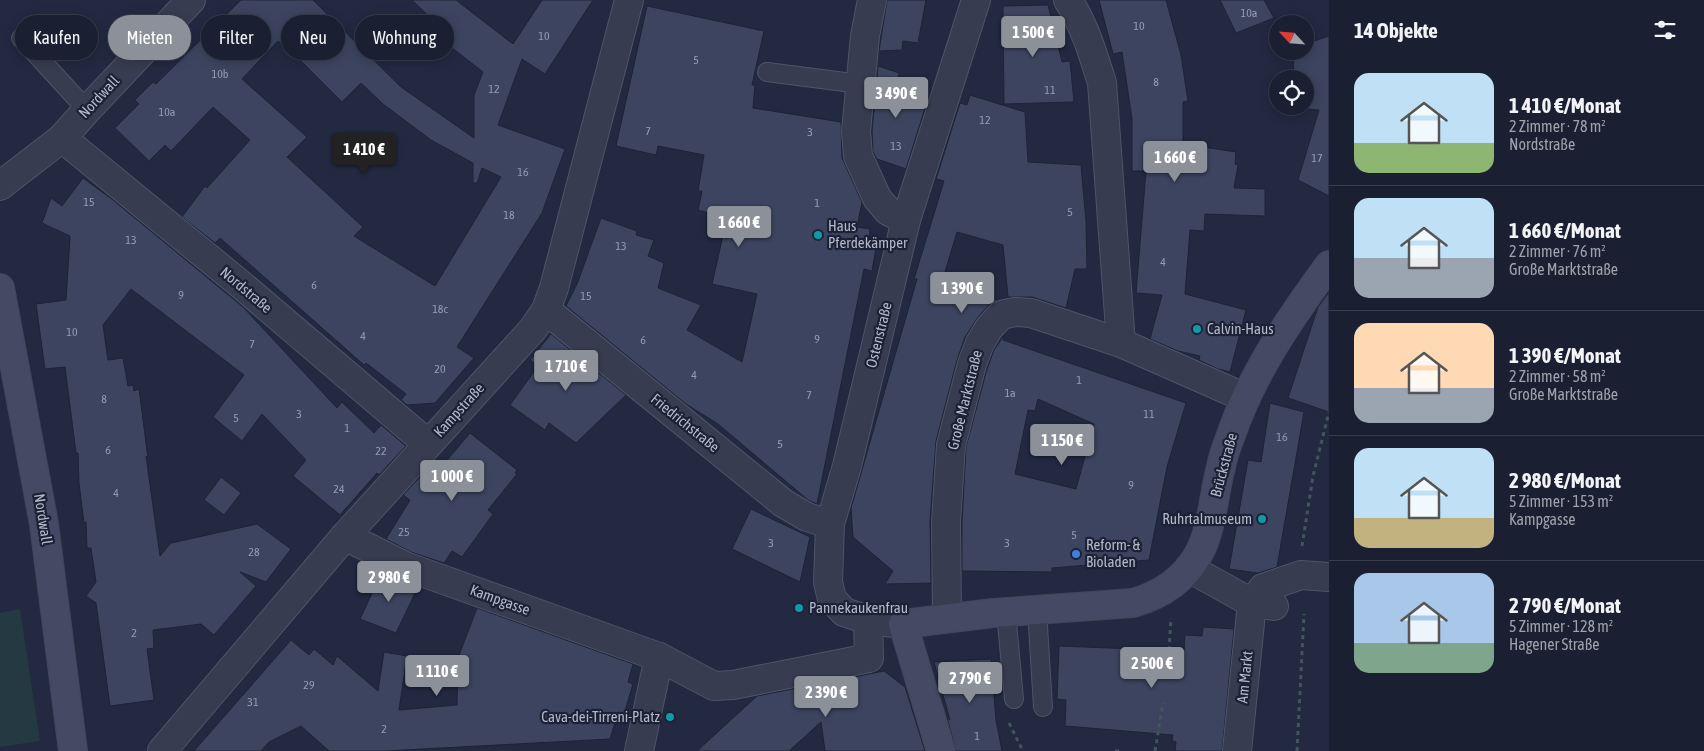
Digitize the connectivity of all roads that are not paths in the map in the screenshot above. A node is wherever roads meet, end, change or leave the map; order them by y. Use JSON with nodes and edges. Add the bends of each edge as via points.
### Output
{"nodes":[{"id":1,"x":191,"y":0,"type":"edge"},
{"id":2,"x":629,"y":0,"type":"edge"},
{"id":3,"x":872,"y":0,"type":"edge"},
{"id":4,"x":976,"y":0,"type":"edge"},
{"id":5,"x":1068,"y":0,"type":"edge"},
{"id":6,"x":41,"y":60,"type":"edge"},
{"id":7,"x":767,"y":72,"type":"dead end"},
{"id":8,"x":860,"y":84,"type":"junction"},
{"id":9,"x":86,"y":110,"type":"junction"},
{"id":10,"x":62,"y":138,"type":"junction"},
{"id":11,"x":0,"y":186,"type":"edge"},
{"id":12,"x":906,"y":220,"type":"junction"},
{"id":13,"x":1329,"y":264,"type":"edge"},
{"id":14,"x":0,"y":288,"type":"edge"},
{"id":15,"x":546,"y":310,"type":"junction"},
{"id":16,"x":1121,"y":343,"type":"junction"},
{"id":17,"x":1246,"y":398,"type":"junction"},
{"id":18,"x":428,"y":444,"type":"junction"},
{"id":19,"x":830,"y":524,"type":"junction"},
{"id":20,"x":345,"y":536,"type":"junction"},
{"id":21,"x":1189,"y":568,"type":"junction"},
{"id":22,"x":1253,"y":572,"type":"dead end"},
{"id":23,"x":1329,"y":576,"type":"edge"},
{"id":24,"x":1263,"y":605,"type":"junction"},
{"id":25,"x":1037,"y":610,"type":"junction"},
{"id":26,"x":1006,"y":612,"type":"junction"},
{"id":27,"x":947,"y":618,"type":"junction"},
{"id":28,"x":868,"y":620,"type":"junction"},
{"id":29,"x":903,"y":624,"type":"junction"},
{"id":30,"x":659,"y":658,"type":"junction"},
{"id":31,"x":1014,"y":699,"type":"dead end"},
{"id":32,"x":1043,"y":707,"type":"dead end"},
{"id":33,"x":73,"y":751,"type":"edge"},
{"id":34,"x":162,"y":751,"type":"edge"},
{"id":35,"x":639,"y":751,"type":"edge"},
{"id":36,"x":941,"y":751,"type":"edge"},
{"id":37,"x":1238,"y":751,"type":"edge"}],
"edges":[{"from":1,"to":9,"type":"street","name":"Nordwall"},
{"from":2,"to":15,"type":"street","name":"Kampstraße"},
{"from":3,"to":8,"type":"street"},
{"from":4,"to":12,"type":"street","name":"Ostenstraße"},
{"from":5,"to":16,"type":"street","via":[[1079,16],[1102,83]]},
{"from":6,"to":9,"type":"lane"},
{"from":7,"to":8,"type":"lane"},
{"from":8,"to":12,"type":"street","via":[[856,131],[858,156],[877,198],[888,211]]},
{"from":9,"to":10,"type":"street","name":"Nordwall"},
{"from":10,"to":11,"type":"street","name":"Nordwall"},
{"from":10,"to":18,"type":"street","name":"Nordstraße"},
{"from":12,"to":19,"type":"street","name":"Ostenstraße"},
{"from":13,"to":17,"type":"street","name":"Brückstraße","via":[[1284,327]]},
{"from":14,"to":33,"type":"street","name":"Nordwall","via":[[44,524]]},
{"from":15,"to":18,"type":"street","name":"Kampstraße"},
{"from":15,"to":19,"type":"street","name":"Friedrichstraße","via":[[783,503],[806,517]]},
{"from":16,"to":17,"type":"street","name":"Große Marktstraße"},
{"from":16,"to":27,"type":"street","name":"Große Marktstraße","via":[[1031,313],[1001,315],[988,328],[972,364],[951,445],[946,522]]},
{"from":17,"to":21,"type":"street","name":"Brückstraße","via":[[1231,433],[1205,540]]},
{"from":18,"to":20,"type":"street","name":"Kampstraße"},
{"from":19,"to":28,"type":"street","name":"Ostenstraße","via":[[828,582],[832,598],[844,612]]},
{"from":20,"to":30,"type":"street","name":"Kampgasse","via":[[405,566]]},
{"from":20,"to":34,"type":"street","name":"Kampstraße"},
{"from":21,"to":24,"type":"street"},
{"from":21,"to":25,"type":"street","name":"Brückstraße","via":[[1173,585],[1153,597],[1133,603]]},
{"from":22,"to":24,"type":"street","name":"Am Markt"},
{"from":23,"to":24,"type":"street","via":[[1301,575],[1263,588]]},
{"from":24,"to":37,"type":"street","name":"Am Markt"},
{"from":25,"to":26,"type":"street","name":"Brückstraße"},
{"from":25,"to":32,"type":"lane"},
{"from":26,"to":27,"type":"street","name":"Brückstraße"},
{"from":26,"to":31,"type":"lane"},
{"from":27,"to":29,"type":"street","name":"Brückstraße"},
{"from":28,"to":29,"type":"street","name":"Ostenstraße"},
{"from":28,"to":30,"type":"street","name":"Kampgasse","via":[[869,658],[733,685],[714,686]]},
{"from":29,"to":36,"type":"street"},
{"from":30,"to":35,"type":"street"}]}
